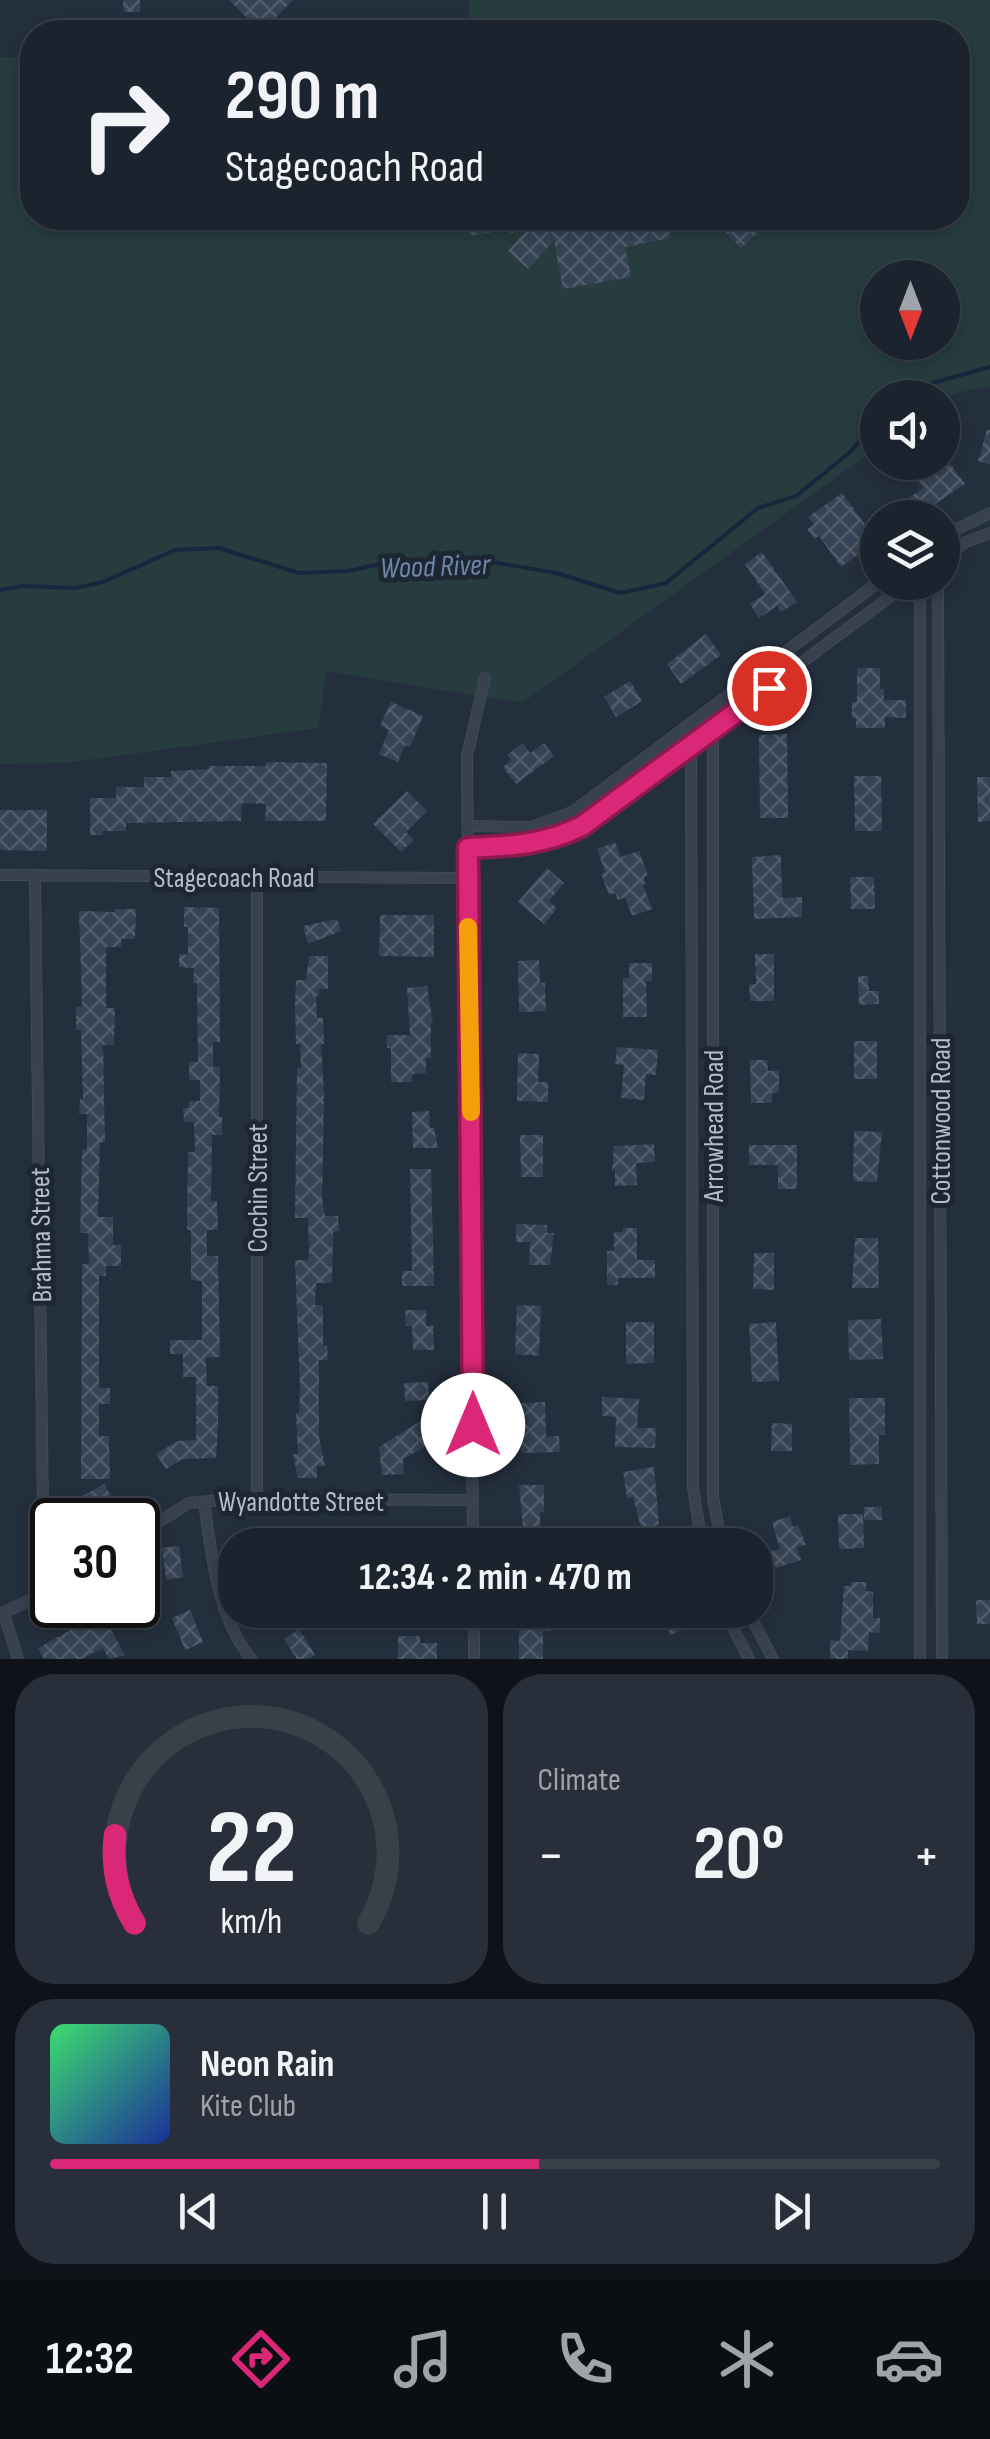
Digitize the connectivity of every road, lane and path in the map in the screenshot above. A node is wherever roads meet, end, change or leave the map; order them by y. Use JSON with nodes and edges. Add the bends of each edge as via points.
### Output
{"nodes":[{"id":1,"x":990,"y":513,"type":"edge"},
{"id":2,"x":960,"y":527,"type":"edge"},
{"id":3,"x":990,"y":533,"type":"edge"},
{"id":4,"x":960,"y":546,"type":"edge"},
{"id":5,"x":860,"y":596,"type":"edge"},
{"id":6,"x":886,"y":600,"type":"edge"},
{"id":7,"x":920,"y":600,"type":"edge"},
{"id":8,"x":938,"y":600,"type":"edge"},
{"id":9,"x":485,"y":678,"type":"dead end"},
{"id":10,"x":713,"y":707,"type":"junction"},
{"id":11,"x":691,"y":723,"type":"junction"},
{"id":12,"x":713,"y":730,"type":"junction"},
{"id":13,"x":691,"y":746,"type":"junction"},
{"id":14,"x":468,"y":826,"type":"junction"},
{"id":15,"x":468,"y":848,"type":"junction"},
{"id":16,"x":0,"y":875,"type":"edge"},
{"id":17,"x":36,"y":875,"type":"junction"},
{"id":18,"x":257,"y":877,"type":"junction"},
{"id":19,"x":467,"y":878,"type":"junction"},
{"id":20,"x":46,"y":1498,"type":"edge"},
{"id":21,"x":258,"y":1500,"type":"junction"},
{"id":22,"x":473,"y":1500,"type":"junction"},
{"id":23,"x":204,"y":1502,"type":"junction"},
{"id":24,"x":160,"y":1521,"type":"edge"},
{"id":25,"x":473,"y":1528,"type":"edge"},
{"id":26,"x":699,"y":1528,"type":"edge"},
{"id":27,"x":719,"y":1528,"type":"edge"},
{"id":28,"x":30,"y":1601,"type":"edge"},
{"id":29,"x":2,"y":1614,"type":"edge"},
{"id":30,"x":474,"y":1628,"type":"edge"},
{"id":31,"x":733,"y":1628,"type":"edge"},
{"id":32,"x":757,"y":1628,"type":"edge"},
{"id":33,"x":18,"y":1659,"type":"edge"},
{"id":34,"x":251,"y":1659,"type":"edge"},
{"id":35,"x":474,"y":1659,"type":"edge"},
{"id":36,"x":749,"y":1659,"type":"edge"},
{"id":37,"x":772,"y":1659,"type":"edge"},
{"id":38,"x":920,"y":1659,"type":"edge"},
{"id":39,"x":942,"y":1659,"type":"edge"}],
"edges":[{"from":1,"to":2,"type":"street"},
{"from":3,"to":4,"type":"street"},
{"from":5,"to":10,"type":"street"},
{"from":6,"to":12,"type":"street"},
{"from":7,"to":38,"type":"street","name":"Cottonwood Road"},
{"from":8,"to":39,"type":"street","name":"Cottonwood Road"},
{"from":9,"to":14,"type":"street","via":[[468,756]]},
{"from":10,"to":11,"type":"street"},
{"from":10,"to":12,"type":"street","name":"Arrowhead Road"},
{"from":11,"to":13,"type":"street","name":"Arrowhead Road"},
{"from":11,"to":14,"type":"street","via":[[553,821]]},
{"from":12,"to":13,"type":"street"},
{"from":12,"to":27,"type":"street","name":"Arrowhead Road","via":[[713,1498]]},
{"from":13,"to":15,"type":"street","via":[[558,838]]},
{"from":13,"to":26,"type":"street","name":"Arrowhead Road","via":[[693,1488]]},
{"from":14,"to":15,"type":"street"},
{"from":15,"to":19,"type":"street"},
{"from":16,"to":17,"type":"street","name":"Stagecoach Road"},
{"from":17,"to":18,"type":"street","name":"Stagecoach Road"},
{"from":17,"to":20,"type":"street","name":"Brahma Street"},
{"from":18,"to":19,"type":"street","name":"Stagecoach Road"},
{"from":18,"to":21,"type":"street","name":"Cochin Street"},
{"from":19,"to":22,"type":"street"},
{"from":21,"to":22,"type":"street","name":"Wyandotte Street"},
{"from":21,"to":23,"type":"street","name":"Wyandotte Street"},
{"from":22,"to":25,"type":"street"},
{"from":23,"to":24,"type":"street","name":"Wyandotte Street"},
{"from":23,"to":34,"type":"street","via":[[217,1587]]},
{"from":28,"to":29,"type":"street"},
{"from":29,"to":33,"type":"street"},
{"from":30,"to":35,"type":"street"},
{"from":31,"to":36,"type":"street"},
{"from":32,"to":37,"type":"street"}]}
